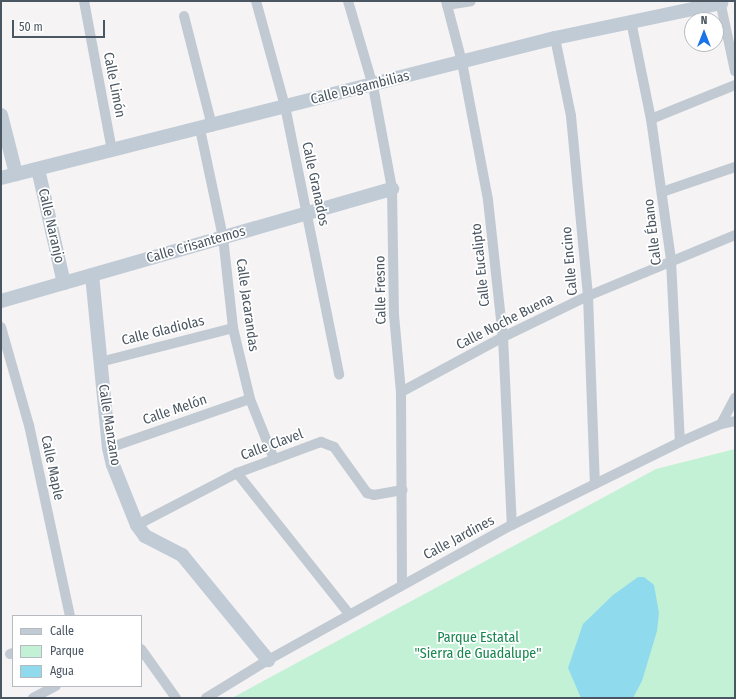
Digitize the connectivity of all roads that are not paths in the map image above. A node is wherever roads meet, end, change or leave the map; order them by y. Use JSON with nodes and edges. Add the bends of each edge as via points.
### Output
{"nodes":[{"id":1,"x":84,"y":1,"type":"edge"},
{"id":2,"x":256,"y":1,"type":"edge"},
{"id":3,"x":348,"y":1,"type":"edge"},
{"id":4,"x":471,"y":1,"type":"edge"},
{"id":5,"x":720,"y":2,"type":"edge"},
{"id":6,"x":447,"y":3,"type":"edge"},
{"id":7,"x":184,"y":16,"type":"dead end"},
{"id":8,"x":631,"y":21,"type":"junction"},
{"id":9,"x":555,"y":38,"type":"junction"},
{"id":10,"x":462,"y":62,"type":"junction"},
{"id":11,"x":735,"y":71,"type":"edge"},
{"id":12,"x":735,"y":85,"type":"edge"},
{"id":13,"x":373,"y":86,"type":"junction"},
{"id":14,"x":284,"y":106,"type":"junction"},
{"id":15,"x":1,"y":115,"type":"edge"},
{"id":16,"x":651,"y":120,"type":"junction"},
{"id":17,"x":206,"y":127,"type":"junction"},
{"id":18,"x":112,"y":151,"type":"junction"},
{"id":19,"x":735,"y":167,"type":"edge"},
{"id":20,"x":38,"y":169,"type":"junction"},
{"id":21,"x":16,"y":174,"type":"junction"},
{"id":22,"x":1,"y":178,"type":"edge"},
{"id":23,"x":392,"y":189,"type":"junction"},
{"id":24,"x":662,"y":192,"type":"junction"},
{"id":25,"x":308,"y":213,"type":"junction"},
{"id":26,"x":735,"y":235,"type":"edge"},
{"id":27,"x":223,"y":237,"type":"junction"},
{"id":28,"x":671,"y":260,"type":"junction"},
{"id":29,"x":92,"y":275,"type":"junction"},
{"id":30,"x":64,"y":283,"type":"junction"},
{"id":31,"x":588,"y":296,"type":"junction"},
{"id":32,"x":1,"y":301,"type":"edge"},
{"id":33,"x":1,"y":327,"type":"edge"},
{"id":34,"x":233,"y":328,"type":"junction"},
{"id":35,"x":503,"y":337,"type":"junction"},
{"id":36,"x":100,"y":362,"type":"junction"},
{"id":37,"x":339,"y":375,"type":"dead end"},
{"id":38,"x":401,"y":392,"type":"junction"},
{"id":39,"x":250,"y":398,"type":"junction"},
{"id":40,"x":735,"y":398,"type":"edge"},
{"id":41,"x":735,"y":421,"type":"edge"},
{"id":42,"x":720,"y":424,"type":"junction"},
{"id":43,"x":680,"y":442,"type":"junction"},
{"id":44,"x":109,"y":448,"type":"junction"},
{"id":45,"x":274,"y":459,"type":"junction"},
{"id":46,"x":237,"y":473,"type":"junction"},
{"id":47,"x":595,"y":484,"type":"junction"},
{"id":48,"x":403,"y":490,"type":"junction"},
{"id":49,"x":137,"y":525,"type":"junction"},
{"id":50,"x":512,"y":525,"type":"junction"},
{"id":51,"x":402,"y":584,"type":"junction"},
{"id":52,"x":349,"y":614,"type":"junction"},
{"id":53,"x":70,"y":615,"type":"edge"},
{"id":54,"x":142,"y":649,"type":"edge"},
{"id":55,"x":268,"y":660,"type":"junction"},
{"id":56,"x":54,"y":687,"type":"edge"},
{"id":57,"x":33,"y":698,"type":"edge"},
{"id":58,"x":176,"y":698,"type":"edge"},
{"id":59,"x":206,"y":698,"type":"edge"}],
"edges":[{"from":1,"to":18,"type":"street","name":"Calle Limón"},
{"from":2,"to":14,"type":"street","name":"Calle Granados"},
{"from":3,"to":13,"type":"street","name":"Calle Fresno"},
{"from":4,"to":6,"type":"street","name":"Calle Eucalipto"},
{"from":5,"to":8,"type":"street","name":"Calle Bugambilias"},
{"from":5,"to":11,"type":"street"},
{"from":6,"to":10,"type":"street","name":"Calle Eucalipto"},
{"from":7,"to":17,"type":"street","name":"Calle Jacarandas"},
{"from":8,"to":9,"type":"street","name":"Calle Bugambilias"},
{"from":8,"to":16,"type":"street","name":"Calle Ébano"},
{"from":9,"to":10,"type":"street","name":"Calle Bugambilias"},
{"from":9,"to":31,"type":"street","name":"Calle Encino","via":[[571,116]]},
{"from":10,"to":13,"type":"street","name":"Calle Bugambilias"},
{"from":10,"to":35,"type":"street","name":"Calle Eucalipto","via":[[488,200]]},
{"from":12,"to":16,"type":"street"},
{"from":13,"to":14,"type":"street","name":"Calle Bugambilias"},
{"from":13,"to":23,"type":"street","name":"Calle Fresno"},
{"from":14,"to":17,"type":"street","name":"Calle Bugambilias"},
{"from":14,"to":25,"type":"street","name":"Calle Granados"},
{"from":15,"to":21,"type":"street"},
{"from":16,"to":24,"type":"street","name":"Calle Ébano"},
{"from":17,"to":18,"type":"street","name":"Calle Bugambilias"},
{"from":17,"to":27,"type":"street","name":"Calle Jacarandas"},
{"from":18,"to":20,"type":"street","name":"Calle Bugambilias"},
{"from":19,"to":24,"type":"street"},
{"from":20,"to":21,"type":"street","name":"Calle Bugambilias"},
{"from":20,"to":30,"type":"street","name":"Calle Naranjo"},
{"from":21,"to":22,"type":"street","name":"Calle Bugambilias"},
{"from":23,"to":25,"type":"street","name":"Calle Crisantemos"},
{"from":23,"to":38,"type":"street","name":"Calle Fresno","via":[[394,315]]},
{"from":24,"to":28,"type":"street","name":"Calle Ébano"},
{"from":25,"to":27,"type":"street","name":"Calle Crisantemos"},
{"from":25,"to":37,"type":"street","name":"Calle Granados"},
{"from":26,"to":28,"type":"street","name":"Calle Noche Buena"},
{"from":27,"to":29,"type":"street","name":"Calle Crisantemos"},
{"from":27,"to":34,"type":"street","name":"Calle Jacarandas"},
{"from":28,"to":31,"type":"street","name":"Calle Noche Buena"},
{"from":28,"to":43,"type":"street","name":"Calle Ébano"},
{"from":29,"to":30,"type":"street","name":"Calle Crisantemos"},
{"from":29,"to":36,"type":"street","name":"Calle Manzano"},
{"from":30,"to":32,"type":"street","name":"Calle Crisantemos"},
{"from":31,"to":35,"type":"street","name":"Calle Noche Buena"},
{"from":31,"to":47,"type":"street","name":"Calle Encino"},
{"from":33,"to":53,"type":"street","name":"Calle Maple","via":[[29,424]]},
{"from":34,"to":36,"type":"street","name":"Calle Gladiolas"},
{"from":34,"to":39,"type":"street","name":"Calle Jacarandas"},
{"from":35,"to":38,"type":"street","name":"Calle Noche Buena"},
{"from":35,"to":50,"type":"street","name":"Calle Eucalipto"},
{"from":36,"to":44,"type":"street","name":"Calle Manzano"},
{"from":38,"to":48,"type":"street","name":"Calle Fresno"},
{"from":39,"to":44,"type":"street","name":"Calle Melón"},
{"from":39,"to":45,"type":"street","name":"Calle Jacarandas"},
{"from":40,"to":42,"type":"street"},
{"from":41,"to":42,"type":"street","name":"Calle Jardines"},
{"from":42,"to":43,"type":"street","name":"Calle Jardines"},
{"from":43,"to":47,"type":"street","name":"Calle Jardines"},
{"from":44,"to":49,"type":"street","name":"Calle Manzano"},
{"from":45,"to":46,"type":"street","name":"Calle Clavel"},
{"from":45,"to":48,"type":"street","name":"Calle Clavel","via":[[321,442],[329,443],[367,493],[374,495]]},
{"from":46,"to":49,"type":"street","name":"Calle Clavel"},
{"from":46,"to":52,"type":"street"},
{"from":47,"to":50,"type":"street","name":"Calle Jardines"},
{"from":48,"to":51,"type":"street","name":"Calle Fresno"},
{"from":49,"to":55,"type":"street","name":"Calle Manzano","via":[[145,536],[182,555]]},
{"from":50,"to":51,"type":"street","name":"Calle Jardines"},
{"from":51,"to":52,"type":"street","name":"Calle Jardines"},
{"from":52,"to":55,"type":"street","name":"Calle Jardines"},
{"from":54,"to":58,"type":"street"},
{"from":55,"to":59,"type":"street","name":"Calle Jardines"},
{"from":56,"to":57,"type":"street"}]}
